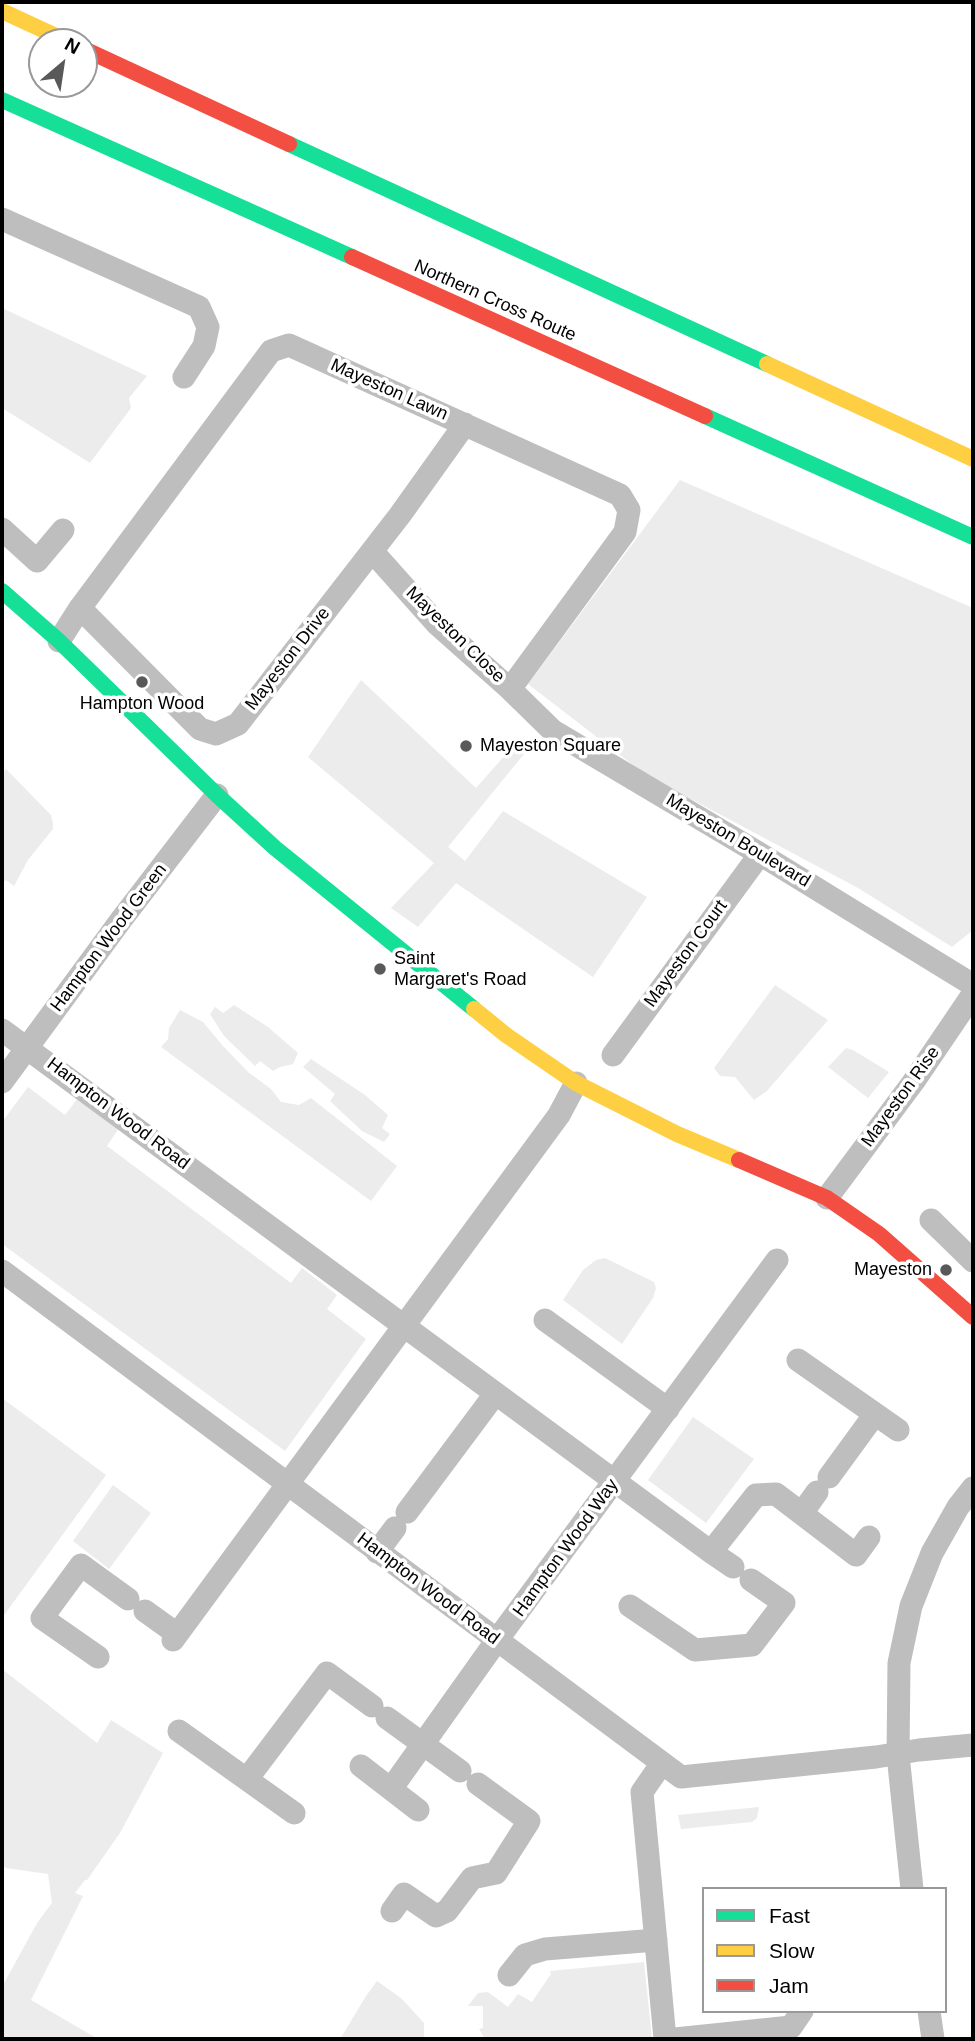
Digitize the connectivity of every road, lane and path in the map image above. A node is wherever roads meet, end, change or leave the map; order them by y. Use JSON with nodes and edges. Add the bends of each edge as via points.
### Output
{"nodes":[{"id":1,"x":2,"y":11,"type":"edge"},
{"id":2,"x":39,"y":28,"type":"edge"},
{"id":3,"x":98,"y":55,"type":"edge"},
{"id":4,"x":2,"y":100,"type":"edge"},
{"id":5,"x":2,"y":219,"type":"edge"},
{"id":6,"x":184,"y":377,"type":"dead end"},
{"id":7,"x":465,"y":424,"type":"junction"},
{"id":8,"x":973,"y":459,"type":"edge"},
{"id":9,"x":2,"y":529,"type":"edge"},
{"id":10,"x":64,"y":530,"type":"dead end"},
{"id":11,"x":973,"y":537,"type":"edge"},
{"id":12,"x":372,"y":551,"type":"junction"},
{"id":13,"x":2,"y":591,"type":"edge"},
{"id":14,"x":80,"y":608,"type":"junction"},
{"id":15,"x":59,"y":641,"type":"junction"},
{"id":16,"x":510,"y":689,"type":"junction"},
{"id":17,"x":217,"y":795,"type":"junction"},
{"id":18,"x":760,"y":854,"type":"junction"},
{"id":19,"x":973,"y":985,"type":"edge"},
{"id":20,"x":973,"y":994,"type":"edge"},
{"id":21,"x":2,"y":1030,"type":"edge"},
{"id":22,"x":28,"y":1047,"type":"junction"},
{"id":23,"x":612,"y":1055,"type":"dead end"},
{"id":24,"x":2,"y":1082,"type":"edge"},
{"id":25,"x":576,"y":1083,"type":"junction"},
{"id":26,"x":827,"y":1198,"type":"junction"},
{"id":27,"x":930,"y":1220,"type":"dead end"},
{"id":28,"x":777,"y":1259,"type":"dead end"},
{"id":29,"x":973,"y":1261,"type":"edge"},
{"id":30,"x":2,"y":1271,"type":"edge"},
{"id":31,"x":973,"y":1317,"type":"edge"},
{"id":32,"x":545,"y":1320,"type":"dead end"},
{"id":33,"x":402,"y":1325,"type":"junction"},
{"id":34,"x":798,"y":1360,"type":"dead end"},
{"id":35,"x":495,"y":1394,"type":"junction"},
{"id":36,"x":668,"y":1409,"type":"junction"},
{"id":37,"x":875,"y":1414,"type":"junction"},
{"id":38,"x":898,"y":1430,"type":"dead end"},
{"id":39,"x":614,"y":1482,"type":"junction"},
{"id":40,"x":286,"y":1484,"type":"junction"},
{"id":41,"x":973,"y":1488,"type":"edge"},
{"id":42,"x":802,"y":1513,"type":"junction"},
{"id":43,"x":869,"y":1536,"type":"dead end"},
{"id":44,"x":377,"y":1552,"type":"junction"},
{"id":45,"x":711,"y":1552,"type":"junction"},
{"id":46,"x":630,"y":1606,"type":"dead end"},
{"id":47,"x":498,"y":1640,"type":"junction"},
{"id":48,"x":98,"y":1657,"type":"dead end"},
{"id":49,"x":180,"y":1731,"type":"dead end"},
{"id":50,"x":423,"y":1744,"type":"junction"},
{"id":51,"x":973,"y":1745,"type":"edge"},
{"id":52,"x":898,"y":1755,"type":"junction"},
{"id":53,"x":662,"y":1763,"type":"junction"},
{"id":54,"x":361,"y":1766,"type":"dead end"},
{"id":55,"x":247,"y":1779,"type":"junction"},
{"id":56,"x":391,"y":1789,"type":"junction"},
{"id":57,"x":418,"y":1810,"type":"dead end"},
{"id":58,"x":294,"y":1813,"type":"dead end"},
{"id":59,"x":912,"y":1887,"type":"edge"},
{"id":60,"x":393,"y":1911,"type":"dead end"},
{"id":61,"x":656,"y":1940,"type":"junction"},
{"id":62,"x":509,"y":1975,"type":"dead end"},
{"id":63,"x":802,"y":2013,"type":"edge"},
{"id":64,"x":929,"y":2013,"type":"edge"},
{"id":65,"x":756,"y":2021,"type":"edge"},
{"id":66,"x":664,"y":2039,"type":"edge"},
{"id":67,"x":676,"y":2039,"type":"edge"},
{"id":68,"x":933,"y":2039,"type":"edge"}],
"edges":[{"from":1,"to":2,"type":"main road"},
{"from":3,"to":8,"type":"main road"},
{"from":4,"to":11,"type":"main road","name":"Northern Cross Route"},
{"from":5,"to":6,"type":"street","via":[[199,307],[208,327],[204,346]]},
{"from":7,"to":12,"type":"street","name":"Mayeston Drive"},
{"from":7,"to":14,"type":"street","name":"Mayeston Lawn","via":[[289,345],[271,351]]},
{"from":7,"to":16,"type":"street","name":"Mayeston Lawn","via":[[620,495],[629,510],[625,532]]},
{"from":9,"to":10,"type":"street","via":[[37,561]]},
{"from":12,"to":14,"type":"street","name":"Mayeston Drive","via":[[238,724],[216,734],[200,729]]},
{"from":12,"to":16,"type":"street","name":"Mayeston Close","via":[[439,625]]},
{"from":13,"to":15,"type":"main road"},
{"from":14,"to":15,"type":"street","name":"Mayeston Lawn"},
{"from":15,"to":17,"type":"main road"},
{"from":16,"to":18,"type":"street","name":"Mayeston Boulevard","via":[[553,731]]},
{"from":17,"to":22,"type":"street","name":"Hampton Wood Green"},
{"from":17,"to":25,"type":"main road","via":[[368,925],[506,1035]]},
{"from":18,"to":19,"type":"street","name":"Mayeston Boulevard"},
{"from":18,"to":23,"type":"street","name":"Mayeston Court"},
{"from":20,"to":26,"type":"street","name":"Mayeston Rise"},
{"from":21,"to":22,"type":"street","name":"Hampton Wood Road"},
{"from":22,"to":24,"type":"street","name":"Hampton Wood Green"},
{"from":22,"to":33,"type":"street","name":"Hampton Wood Road"},
{"from":25,"to":26,"type":"main road","via":[[677,1134]]},
{"from":25,"to":33,"type":"street","via":[[559,1115]]},
{"from":26,"to":31,"type":"main road","via":[[879,1234]]},
{"from":27,"to":29,"type":"street"},
{"from":28,"to":36,"type":"street","name":"Hampton Wood Way"},
{"from":30,"to":40,"type":"street","name":"Hampton Wood Road"},
{"from":32,"to":36,"type":"street"},
{"from":33,"to":35,"type":"street","name":"Hampton Wood Road"},
{"from":33,"to":40,"type":"street"},
{"from":34,"to":37,"type":"street"},
{"from":35,"to":39,"type":"street","name":"Hampton Wood Road"},
{"from":35,"to":44,"type":"street"},
{"from":36,"to":39,"type":"street","name":"Hampton Wood Way"},
{"from":37,"to":38,"type":"street"},
{"from":37,"to":42,"type":"street"},
{"from":39,"to":45,"type":"street","name":"Hampton Wood Road"},
{"from":39,"to":47,"type":"street","name":"Hampton Wood Way"},
{"from":40,"to":44,"type":"street","name":"Hampton Wood Road"},
{"from":40,"to":48,"type":"street","via":[[175,1637],[81,1565],[41,1618]]},
{"from":41,"to":52,"type":"street","via":[[932,1553],[911,1606],[899,1663]]},
{"from":42,"to":43,"type":"street","via":[[856,1555]]},
{"from":42,"to":45,"type":"street","via":[[776,1494],[756,1495]]},
{"from":44,"to":47,"type":"street","name":"Hampton Wood Road"},
{"from":45,"to":46,"type":"street","name":"Hampton Wood Road","via":[[784,1603],[752,1645],[695,1650]]},
{"from":47,"to":50,"type":"street","name":"Hampton Wood Way"},
{"from":47,"to":53,"type":"street","name":"Hampton Wood Road"},
{"from":49,"to":55,"type":"street"},
{"from":50,"to":55,"type":"street","via":[[327,1673]]},
{"from":50,"to":56,"type":"street","name":"Hampton Wood Way"},
{"from":50,"to":60,"type":"street","via":[[530,1821],[496,1873],[472,1878],[447,1911],[436,1916],[404,1894]]},
{"from":51,"to":52,"type":"street","name":"Hampton Wood Road"},
{"from":52,"to":53,"type":"street","name":"Hampton Wood Road","via":[[681,1777]]},
{"from":52,"to":59,"type":"street"},
{"from":53,"to":61,"type":"street","via":[[642,1792]]},
{"from":54,"to":56,"type":"street"},
{"from":55,"to":58,"type":"street"},
{"from":56,"to":57,"type":"street"},
{"from":61,"to":62,"type":"street","via":[[545,1949],[525,1955]]},
{"from":61,"to":66,"type":"street"},
{"from":63,"to":65,"type":"street","via":[[791,2027]]},
{"from":64,"to":68,"type":"street"},
{"from":65,"to":67,"type":"street"}]}
